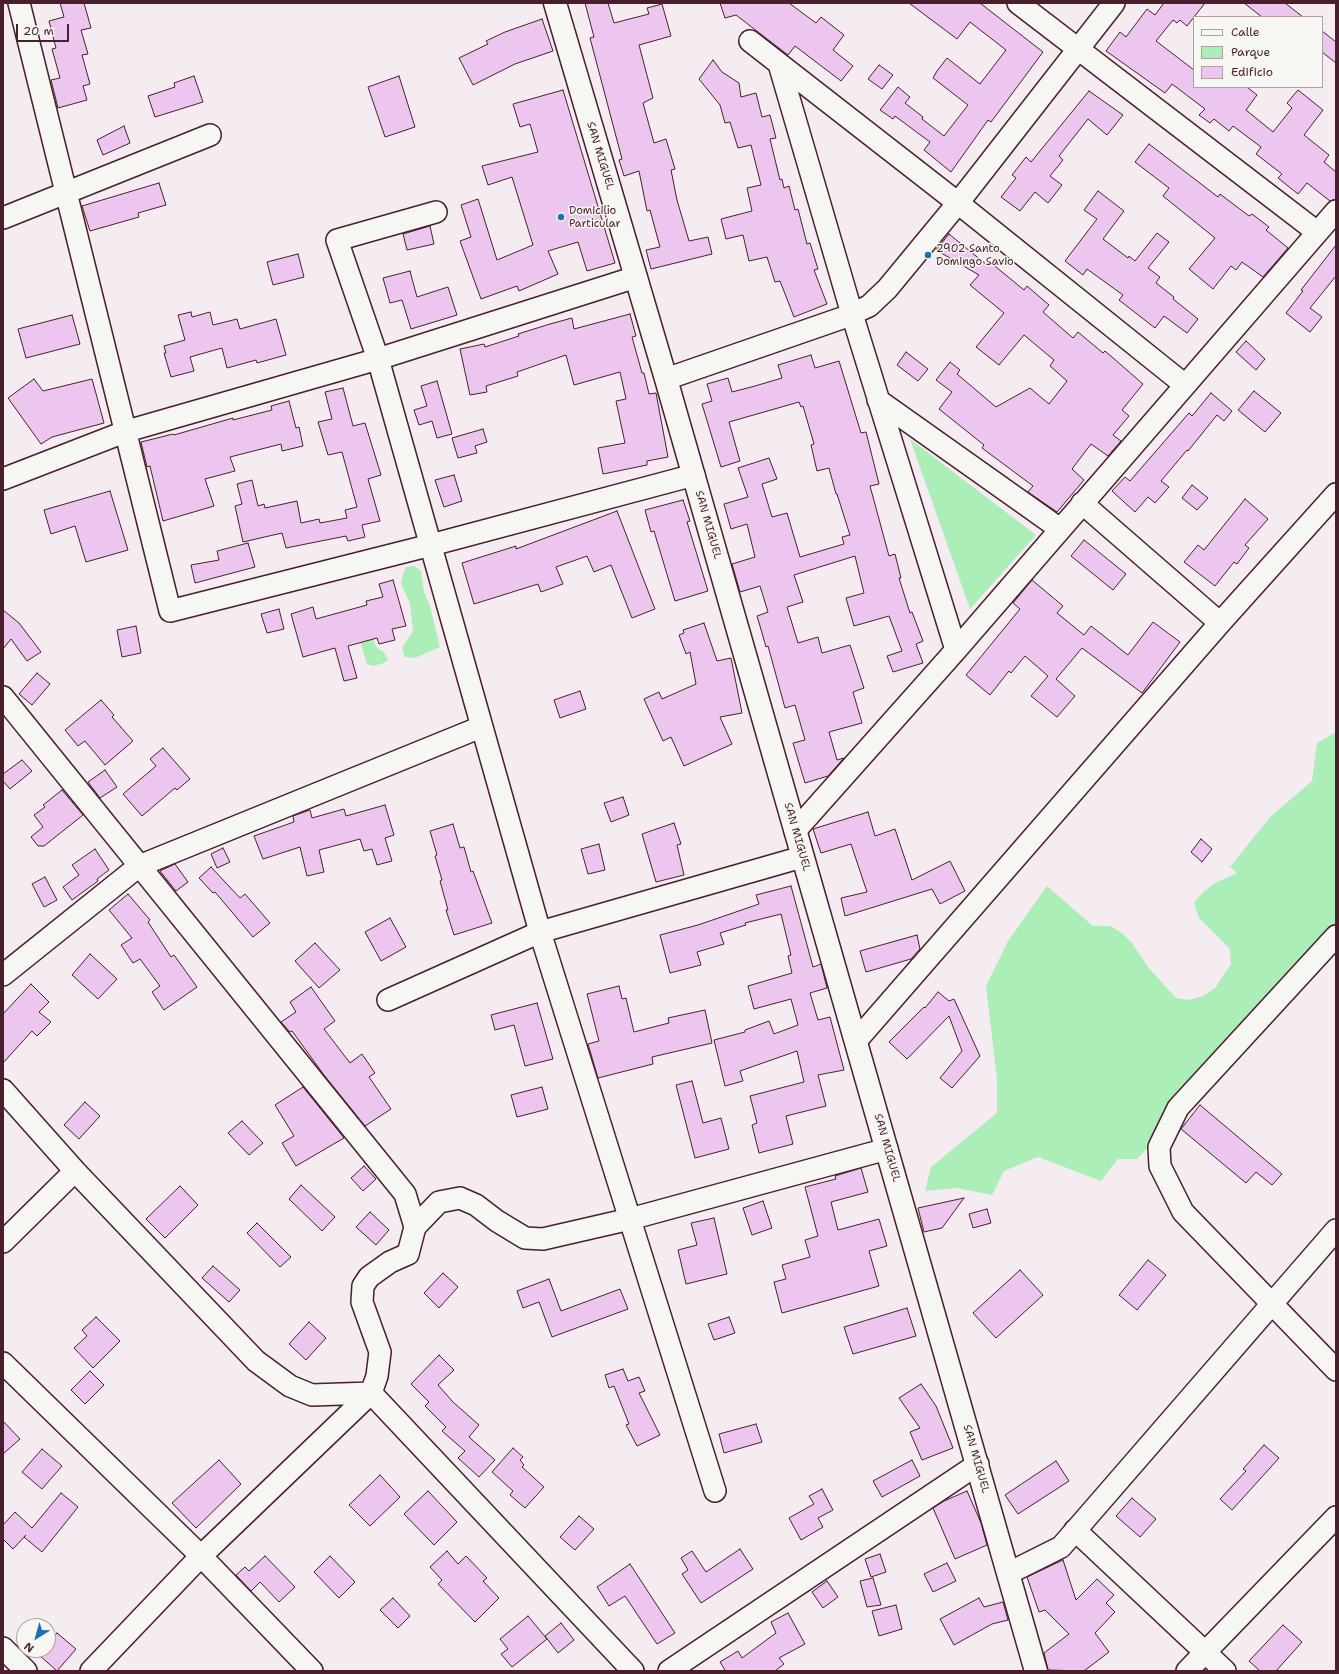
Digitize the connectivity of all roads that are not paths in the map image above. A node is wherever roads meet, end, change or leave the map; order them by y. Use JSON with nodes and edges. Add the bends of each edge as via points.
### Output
{"nodes":[{"id":1,"x":19,"y":3,"type":"edge"},
{"id":2,"x":555,"y":3,"type":"edge"},
{"id":3,"x":1018,"y":3,"type":"edge"},
{"id":4,"x":1114,"y":3,"type":"edge"},
{"id":5,"x":750,"y":41,"type":"dead end"},
{"id":6,"x":1078,"y":48,"type":"junction"},
{"id":7,"x":779,"y":64,"type":"junction"},
{"id":8,"x":210,"y":134,"type":"dead end"},
{"id":9,"x":67,"y":193,"type":"junction"},
{"id":10,"x":958,"y":203,"type":"junction"},
{"id":11,"x":1336,"y":211,"type":"edge"},
{"id":12,"x":436,"y":212,"type":"dead end"},
{"id":13,"x":3,"y":218,"type":"edge"},
{"id":14,"x":1317,"y":232,"type":"junction"},
{"id":15,"x":636,"y":277,"type":"junction"},
{"id":16,"x":852,"y":314,"type":"junction"},
{"id":17,"x":378,"y":359,"type":"junction"},
{"id":18,"x":666,"y":379,"type":"junction"},
{"id":19,"x":1184,"y":385,"type":"junction"},
{"id":20,"x":878,"y":400,"type":"junction"},
{"id":21,"x":127,"y":431,"type":"junction"},
{"id":22,"x":694,"y":475,"type":"junction"},
{"id":23,"x":3,"y":479,"type":"edge"},
{"id":24,"x":1336,"y":494,"type":"edge"},
{"id":25,"x":1082,"y":503,"type":"junction"},
{"id":26,"x":1060,"y":529,"type":"junction"},
{"id":27,"x":431,"y":545,"type":"junction"},
{"id":28,"x":1220,"y":623,"type":"junction"},
{"id":29,"x":956,"y":650,"type":"junction"},
{"id":30,"x":3,"y":697,"type":"edge"},
{"id":31,"x":481,"y":727,"type":"junction"},
{"id":32,"x":795,"y":831,"type":"junction"},
{"id":33,"x":802,"y":857,"type":"junction"},
{"id":34,"x":139,"y":866,"type":"junction"},
{"id":35,"x":540,"y":932,"type":"junction"},
{"id":36,"x":1336,"y":936,"type":"edge"},
{"id":37,"x":3,"y":975,"type":"edge"},
{"id":38,"x":388,"y":1000,"type":"dead end"},
{"id":39,"x":856,"y":1040,"type":"junction"},
{"id":40,"x":3,"y":1090,"type":"edge"},
{"id":41,"x":887,"y":1149,"type":"junction"},
{"id":42,"x":75,"y":1171,"type":"junction"},
{"id":43,"x":630,"y":1219,"type":"junction"},
{"id":44,"x":416,"y":1227,"type":"junction"},
{"id":45,"x":1336,"y":1230,"type":"edge"},
{"id":46,"x":3,"y":1242,"type":"edge"},
{"id":47,"x":1271,"y":1303,"type":"junction"},
{"id":48,"x":3,"y":1363,"type":"edge"},
{"id":49,"x":1336,"y":1370,"type":"edge"},
{"id":50,"x":371,"y":1392,"type":"junction"},
{"id":51,"x":978,"y":1464,"type":"junction"},
{"id":52,"x":715,"y":1491,"type":"dead end"},
{"id":53,"x":1336,"y":1516,"type":"edge"},
{"id":54,"x":1075,"y":1530,"type":"junction"},
{"id":55,"x":200,"y":1556,"type":"junction"},
{"id":56,"x":1009,"y":1573,"type":"junction"},
{"id":57,"x":3,"y":1648,"type":"edge"},
{"id":58,"x":1205,"y":1652,"type":"junction"},
{"id":59,"x":26,"y":1671,"type":"edge"},
{"id":60,"x":91,"y":1671,"type":"edge"},
{"id":61,"x":312,"y":1671,"type":"edge"},
{"id":62,"x":633,"y":1671,"type":"edge"},
{"id":63,"x":669,"y":1671,"type":"edge"},
{"id":64,"x":1036,"y":1671,"type":"edge"},
{"id":65,"x":1187,"y":1671,"type":"edge"},
{"id":66,"x":1226,"y":1671,"type":"edge"}],
"edges":[{"from":1,"to":9,"type":"street"},
{"from":2,"to":15,"type":"street","name":"SAN MIGUEL"},
{"from":3,"to":6,"type":"street"},
{"from":4,"to":6,"type":"street"},
{"from":5,"to":7,"type":"street"},
{"from":6,"to":10,"type":"street"},
{"from":6,"to":14,"type":"street"},
{"from":7,"to":10,"type":"street"},
{"from":7,"to":16,"type":"street"},
{"from":8,"to":9,"type":"street"},
{"from":9,"to":13,"type":"street"},
{"from":9,"to":21,"type":"street"},
{"from":10,"to":16,"type":"street","via":[[887,289],[870,306]]},
{"from":10,"to":19,"type":"street"},
{"from":11,"to":14,"type":"street"},
{"from":12,"to":17,"type":"street","via":[[337,240]]},
{"from":14,"to":19,"type":"street"},
{"from":15,"to":17,"type":"street"},
{"from":15,"to":18,"type":"street","name":"SAN MIGUEL"},
{"from":16,"to":18,"type":"street"},
{"from":16,"to":20,"type":"street"},
{"from":17,"to":21,"type":"street"},
{"from":17,"to":27,"type":"street"},
{"from":18,"to":22,"type":"street","name":"SAN MIGUEL"},
{"from":19,"to":25,"type":"street"},
{"from":20,"to":26,"type":"street"},
{"from":20,"to":29,"type":"street"},
{"from":21,"to":23,"type":"street"},
{"from":21,"to":27,"type":"street","via":[[170,611]]},
{"from":22,"to":27,"type":"street"},
{"from":22,"to":32,"type":"street","name":"SAN MIGUEL"},
{"from":24,"to":28,"type":"street"},
{"from":25,"to":26,"type":"street"},
{"from":25,"to":28,"type":"street"},
{"from":26,"to":29,"type":"street"},
{"from":27,"to":31,"type":"street"},
{"from":28,"to":39,"type":"street"},
{"from":29,"to":32,"type":"street"},
{"from":30,"to":34,"type":"street"},
{"from":31,"to":34,"type":"street"},
{"from":31,"to":35,"type":"street"},
{"from":32,"to":33,"type":"street","name":"SAN MIGUEL"},
{"from":33,"to":35,"type":"street"},
{"from":33,"to":39,"type":"street","name":"SAN MIGUEL"},
{"from":34,"to":37,"type":"street"},
{"from":34,"to":44,"type":"street","via":[[405,1194]]},
{"from":35,"to":38,"type":"street"},
{"from":35,"to":43,"type":"street"},
{"from":36,"to":47,"type":"street","via":[[1178,1108],[1159,1147],[1160,1166],[1183,1212]]},
{"from":39,"to":41,"type":"street","name":"SAN MIGUEL"},
{"from":40,"to":42,"type":"street"},
{"from":41,"to":43,"type":"street"},
{"from":41,"to":51,"type":"street","name":"SAN MIGUEL"},
{"from":42,"to":46,"type":"street"},
{"from":42,"to":50,"type":"street","via":[[256,1361],[290,1386],[312,1395]]},
{"from":43,"to":44,"type":"street","via":[[543,1239],[525,1238],[476,1205],[460,1198],[439,1202]]},
{"from":43,"to":52,"type":"street"},
{"from":44,"to":50,"type":"street","via":[[408,1254],[390,1262],[369,1277],[362,1286],[362,1302],[380,1352],[377,1376]]},
{"from":45,"to":47,"type":"street"},
{"from":47,"to":49,"type":"street"},
{"from":47,"to":54,"type":"street"},
{"from":48,"to":55,"type":"street"},
{"from":50,"to":55,"type":"street"},
{"from":50,"to":62,"type":"street"},
{"from":51,"to":56,"type":"street","name":"SAN MIGUEL"},
{"from":51,"to":63,"type":"street"},
{"from":53,"to":58,"type":"street"},
{"from":54,"to":56,"type":"street","via":[[1061,1547]]},
{"from":54,"to":58,"type":"street"},
{"from":55,"to":60,"type":"street"},
{"from":55,"to":61,"type":"street"},
{"from":56,"to":64,"type":"street","name":"SAN MIGUEL"},
{"from":57,"to":59,"type":"street"},
{"from":58,"to":65,"type":"street"},
{"from":58,"to":66,"type":"street"}]}
